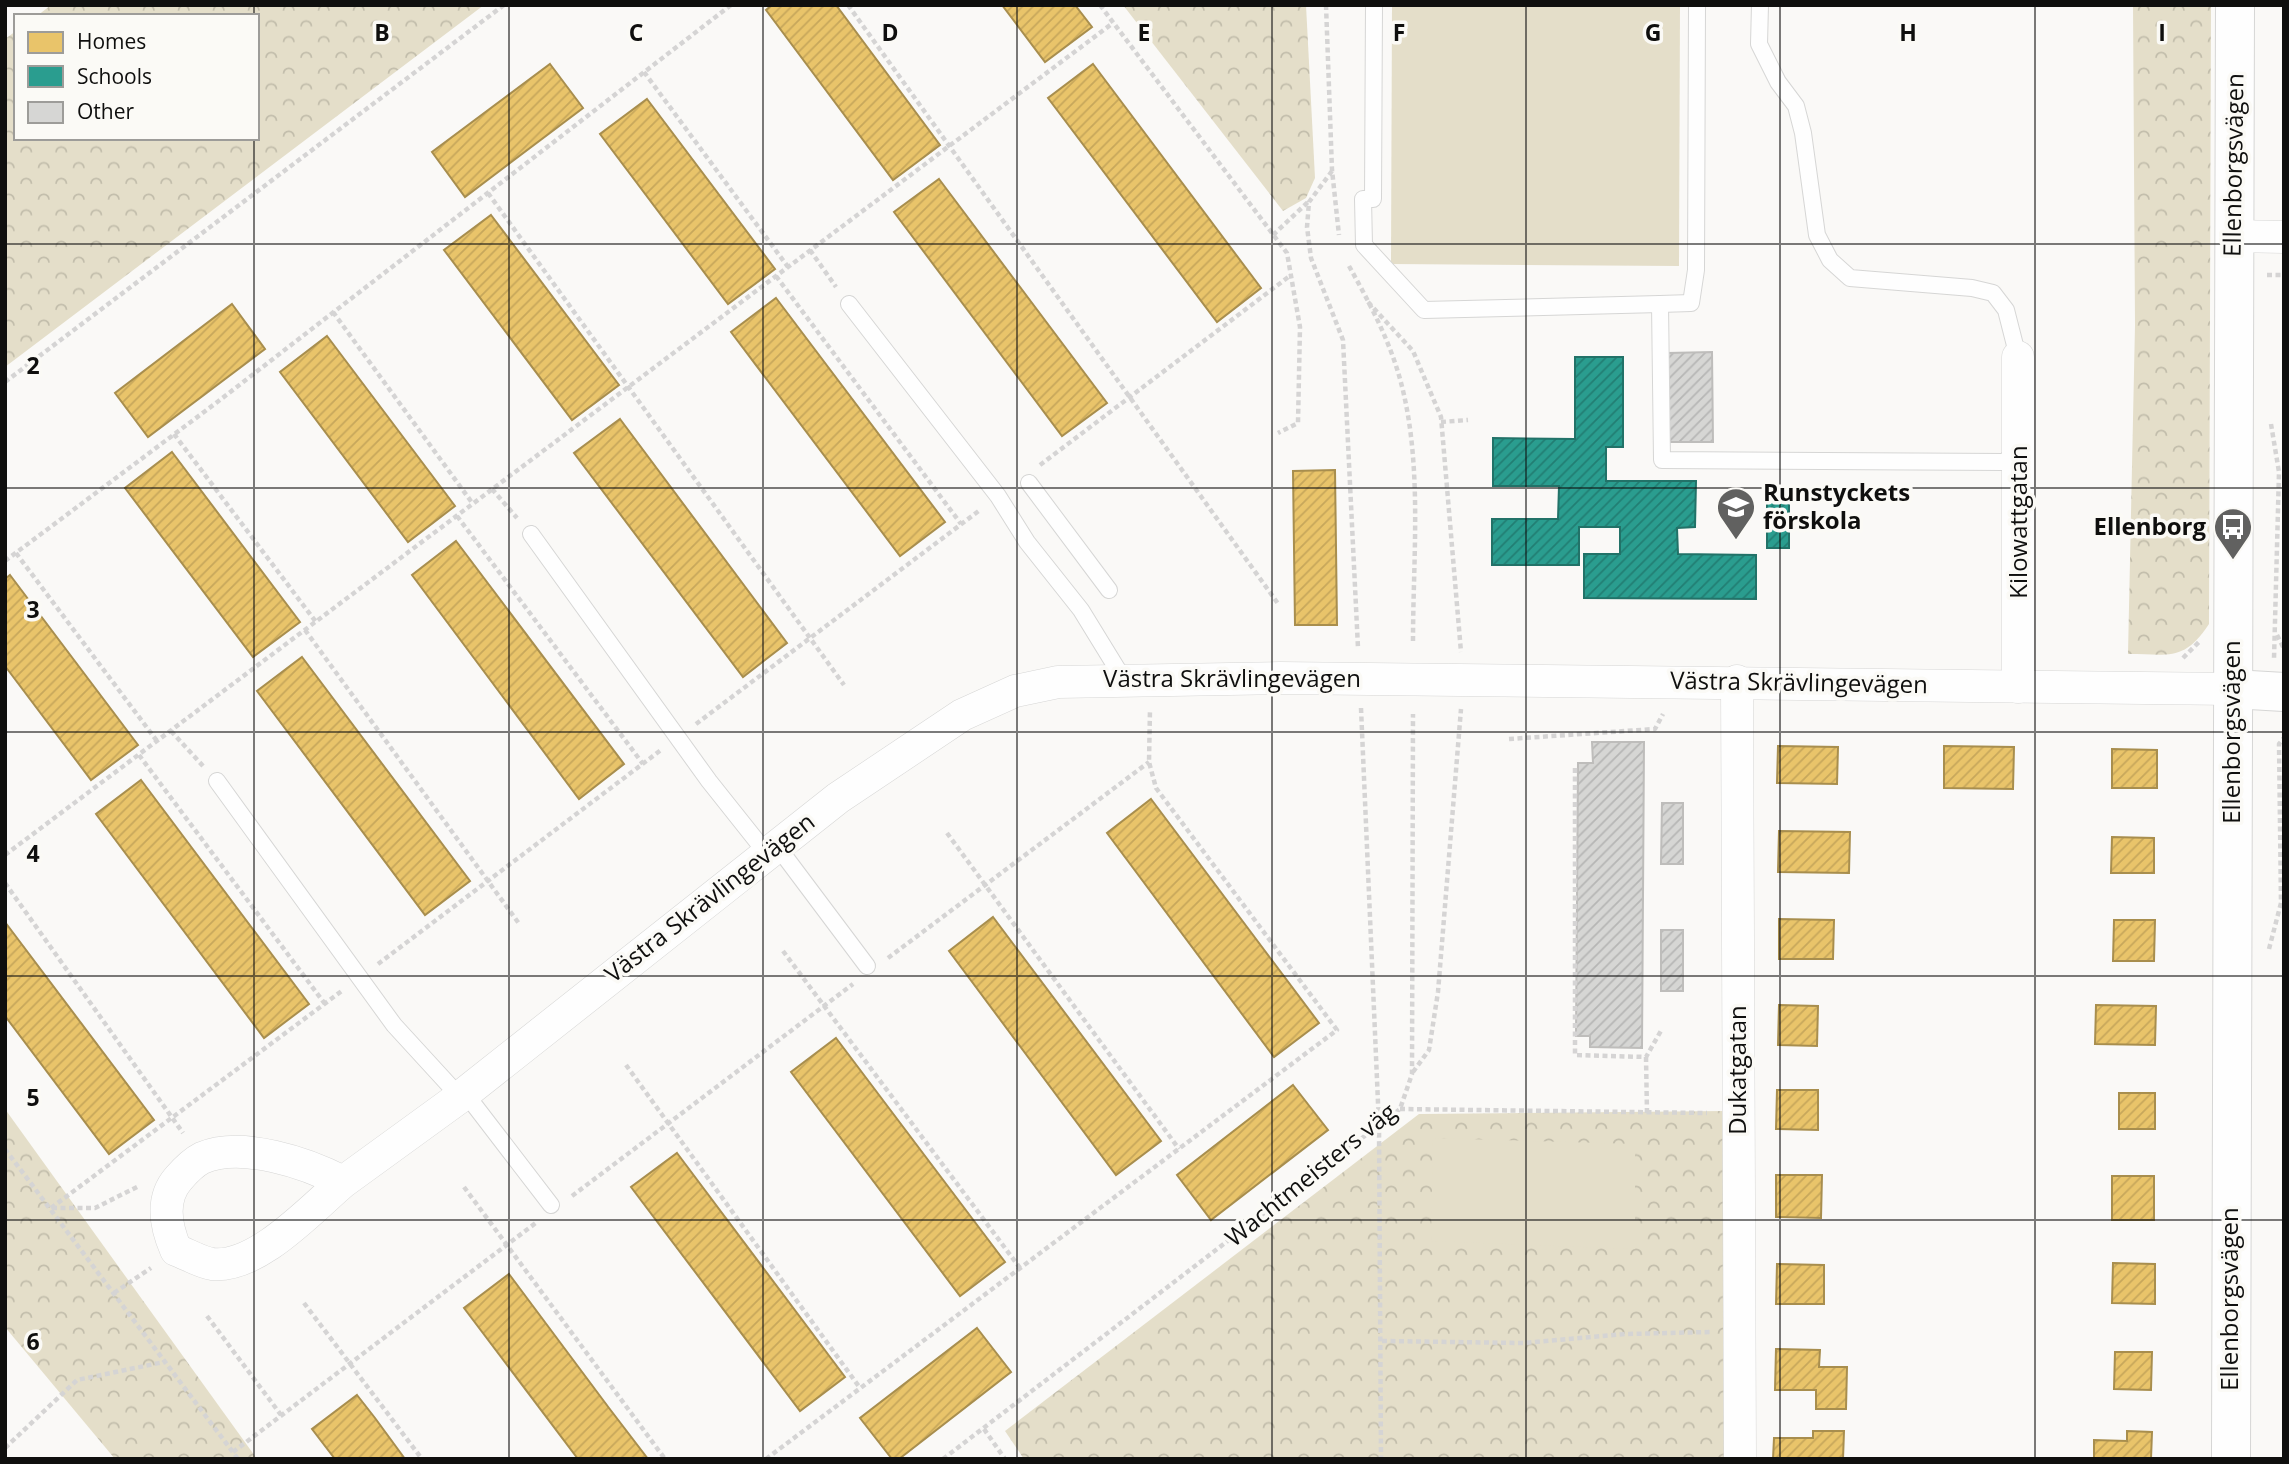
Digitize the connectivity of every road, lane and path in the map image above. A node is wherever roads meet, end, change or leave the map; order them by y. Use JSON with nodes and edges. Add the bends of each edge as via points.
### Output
{"nodes":[{"id":1,"x":505,"y":5,"type":"edge"},
{"id":2,"x":732,"y":5,"type":"edge"},
{"id":3,"x":848,"y":5,"type":"edge"},
{"id":4,"x":1100,"y":5,"type":"edge"},
{"id":5,"x":1326,"y":5,"type":"edge"},
{"id":6,"x":1374,"y":5,"type":"edge"},
{"id":7,"x":1697,"y":5,"type":"edge"},
{"id":8,"x":1760,"y":5,"type":"edge"},
{"id":9,"x":2235,"y":5,"type":"edge"},
{"id":10,"x":1113,"y":23,"type":"junction"},
{"id":11,"x":644,"y":72,"type":"junction"},
{"id":12,"x":949,"y":146,"type":"junction"},
{"id":13,"x":1332,"y":170,"type":"junction"},
{"id":14,"x":488,"y":192,"type":"junction"},
{"id":15,"x":1308,"y":202,"type":"junction"},
{"id":16,"x":1273,"y":235,"type":"junction"},
{"id":17,"x":2232,"y":236,"type":"junction"},
{"id":18,"x":2284,"y":237,"type":"edge"},
{"id":19,"x":1340,"y":240,"type":"dead end"},
{"id":20,"x":810,"y":250,"type":"junction"},
{"id":21,"x":1345,"y":253,"type":"dead end"},
{"id":22,"x":789,"y":267,"type":"junction"},
{"id":23,"x":2267,"y":275,"type":"dead end"},
{"id":24,"x":2284,"y":275,"type":"edge"},
{"id":25,"x":776,"y":276,"type":"junction"},
{"id":26,"x":1368,"y":302,"type":"junction"},
{"id":27,"x":849,"y":304,"type":"joint"},
{"id":28,"x":1660,"y":304,"type":"junction"},
{"id":29,"x":333,"y":312,"type":"junction"},
{"id":30,"x":2018,"y":357,"type":"joint"},
{"id":31,"x":5,"y":382,"type":"edge"},
{"id":32,"x":629,"y":387,"type":"junction"},
{"id":33,"x":1468,"y":420,"type":"dead end"},
{"id":34,"x":1441,"y":422,"type":"junction"},
{"id":35,"x":1278,"y":433,"type":"dead end"},
{"id":36,"x":174,"y":434,"type":"junction"},
{"id":37,"x":2019,"y":449,"type":"junction"},
{"id":38,"x":1030,"y":483,"type":"dead end"},
{"id":39,"x":492,"y":489,"type":"junction"},
{"id":40,"x":474,"y":504,"type":"junction"},
{"id":41,"x":457,"y":516,"type":"junction"},
{"id":42,"x":961,"y":524,"type":"dead end"},
{"id":43,"x":531,"y":534,"type":"joint"},
{"id":44,"x":16,"y":553,"type":"junction"},
{"id":45,"x":5,"y":561,"type":"edge"},
{"id":46,"x":1109,"y":590,"type":"dead end"},
{"id":47,"x":1279,"y":605,"type":"dead end"},
{"id":48,"x":316,"y":622,"type":"junction"},
{"id":49,"x":305,"y":630,"type":"junction"},
{"id":50,"x":2276,"y":634,"type":"dead end"},
{"id":51,"x":1413,"y":641,"type":"dead end"},
{"id":52,"x":2284,"y":649,"type":"edge"},
{"id":53,"x":1358,"y":652,"type":"dead end"},
{"id":54,"x":1462,"y":653,"type":"dead end"},
{"id":55,"x":1138,"y":680,"type":"junction"},
{"id":56,"x":1737,"y":681,"type":"junction"},
{"id":57,"x":844,"y":685,"type":"dead end"},
{"id":58,"x":2018,"y":687,"type":"junction"},
{"id":59,"x":2233,"y":689,"type":"junction"},
{"id":60,"x":2284,"y":692,"type":"edge"},
{"id":61,"x":1360,"y":704,"type":"dead end"},
{"id":62,"x":1461,"y":704,"type":"dead end"},
{"id":63,"x":1663,"y":713,"type":"dead end"},
{"id":64,"x":1413,"y":714,"type":"dead end"},
{"id":65,"x":171,"y":731,"type":"junction"},
{"id":66,"x":1509,"y":739,"type":"dead end"},
{"id":67,"x":157,"y":741,"type":"junction"},
{"id":68,"x":139,"y":755,"type":"junction"},
{"id":69,"x":1149,"y":762,"type":"junction"},
{"id":70,"x":643,"y":764,"type":"dead end"},
{"id":71,"x":1575,"y":768,"type":"dead end"},
{"id":72,"x":217,"y":781,"type":"joint"},
{"id":73,"x":947,"y":833,"type":"dead end"},
{"id":74,"x":772,"y":850,"type":"junction"},
{"id":75,"x":5,"y":855,"type":"edge"},
{"id":76,"x":5,"y":883,"type":"edge"},
{"id":77,"x":985,"y":885,"type":"junction"},
{"id":78,"x":520,"y":925,"type":"dead end"},
{"id":79,"x":783,"y":951,"type":"dead end"},
{"id":80,"x":872,"y":966,"type":"joint"},
{"id":81,"x":856,"y":982,"type":"dead end"},
{"id":82,"x":325,"y":1004,"type":"dead end"},
{"id":83,"x":824,"y":1006,"type":"junction"},
{"id":84,"x":1662,"y":1029,"type":"dead end"},
{"id":85,"x":1646,"y":1056,"type":"junction"},
{"id":86,"x":626,"y":1065,"type":"dead end"},
{"id":87,"x":1412,"y":1074,"type":"junction"},
{"id":88,"x":463,"y":1095,"type":"junction"},
{"id":89,"x":1400,"y":1109,"type":"junction"},
{"id":90,"x":1647,"y":1113,"type":"junction"},
{"id":91,"x":1738,"y":1114,"type":"junction"},
{"id":92,"x":668,"y":1123,"type":"junction"},
{"id":93,"x":1379,"y":1126,"type":"junction"},
{"id":94,"x":5,"y":1149,"type":"edge"},
{"id":95,"x":1179,"y":1149,"type":"junction"},
{"id":96,"x":201,"y":1158,"type":"junction"},
{"id":97,"x":343,"y":1182,"type":"junction"},
{"id":98,"x":143,"y":1183,"type":"dead end"},
{"id":99,"x":464,"y":1186,"type":"dead end"},
{"id":100,"x":51,"y":1208,"type":"junction"},
{"id":101,"x":553,"y":1208,"type":"junction"},
{"id":102,"x":507,"y":1245,"type":"junction"},
{"id":103,"x":176,"y":1250,"type":"junction"},
{"id":104,"x":1020,"y":1268,"type":"junction"},
{"id":105,"x":114,"y":1293,"type":"junction"},
{"id":106,"x":304,"y":1303,"type":"dead end"},
{"id":107,"x":207,"y":1316,"type":"dead end"},
{"id":108,"x":1740,"y":1331,"type":"junction"},
{"id":109,"x":1382,"y":1341,"type":"junction"},
{"id":110,"x":164,"y":1362,"type":"junction"},
{"id":111,"x":349,"y":1363,"type":"junction"},
{"id":112,"x":860,"y":1388,"type":"junction"},
{"id":113,"x":281,"y":1415,"type":"junction"},
{"id":114,"x":984,"y":1429,"type":"junction"},
{"id":115,"x":5,"y":1448,"type":"edge"},
{"id":116,"x":233,"y":1452,"type":"junction"},
{"id":117,"x":238,"y":1459,"type":"edge"},
{"id":118,"x":422,"y":1459,"type":"edge"},
{"id":119,"x":665,"y":1459,"type":"edge"},
{"id":120,"x":766,"y":1459,"type":"edge"},
{"id":121,"x":943,"y":1459,"type":"edge"},
{"id":122,"x":1005,"y":1459,"type":"edge"},
{"id":123,"x":1381,"y":1459,"type":"edge"},
{"id":124,"x":1740,"y":1459,"type":"edge"},
{"id":125,"x":2231,"y":1459,"type":"edge"}],
"edges":[{"from":1,"to":31,"type":"path"},
{"from":2,"to":11,"type":"path"},
{"from":3,"to":12,"type":"path"},
{"from":4,"to":10,"type":"path"},
{"from":5,"to":13,"type":"path"},
{"from":6,"to":28,"type":"lane","via":[[1373,199],[1363,199],[1364,245],[1424,310]]},
{"from":7,"to":28,"type":"lane","via":[[1696,270],[1691,303]]},
{"from":8,"to":30,"type":"lane","via":[[1759,44],[1796,106],[1817,235],[1830,260],[1850,278],[1993,293],[2006,310]]},
{"from":9,"to":17,"type":"street","name":"Ellenborgsvägen"},
{"from":10,"to":12,"type":"path"},
{"from":10,"to":16,"type":"path"},
{"from":11,"to":14,"type":"path"},
{"from":11,"to":22,"type":"path"},
{"from":12,"to":20,"type":"path"},
{"from":12,"to":47,"type":"path"},
{"from":13,"to":15,"type":"path"},
{"from":13,"to":19,"type":"path"},
{"from":14,"to":29,"type":"path"},
{"from":14,"to":32,"type":"path"},
{"from":15,"to":16,"type":"path"},
{"from":15,"to":53,"type":"path","via":[[1311,258],[1343,340]]},
{"from":16,"to":35,"type":"path","via":[[1287,253],[1300,327],[1298,423]]},
{"from":17,"to":18,"type":"street"},
{"from":17,"to":59,"type":"street","name":"Ellenborgsvägen"},
{"from":20,"to":22,"type":"path"},
{"from":20,"to":27,"type":"path"},
{"from":21,"to":26,"type":"path"},
{"from":22,"to":25,"type":"path"},
{"from":23,"to":24,"type":"path"},
{"from":25,"to":32,"type":"path"},
{"from":25,"to":42,"type":"path"},
{"from":26,"to":34,"type":"path","via":[[1413,351]]},
{"from":26,"to":51,"type":"path","via":[[1391,350],[1407,411],[1413,472]]},
{"from":27,"to":55,"type":"lane","via":[[998,496],[1027,542]]},
{"from":28,"to":37,"type":"lane","via":[[1662,460],[2004,462]]},
{"from":29,"to":36,"type":"path"},
{"from":29,"to":40,"type":"path"},
{"from":30,"to":37,"type":"street","name":"Kilowattgatan"},
{"from":32,"to":39,"type":"path"},
{"from":32,"to":57,"type":"path"},
{"from":33,"to":34,"type":"path"},
{"from":34,"to":54,"type":"path"},
{"from":36,"to":44,"type":"path"},
{"from":36,"to":48,"type":"path"},
{"from":37,"to":58,"type":"street","name":"Kilowattgatan"},
{"from":38,"to":46,"type":"lane"},
{"from":39,"to":40,"type":"path"},
{"from":39,"to":43,"type":"path"},
{"from":40,"to":41,"type":"path"},
{"from":41,"to":48,"type":"path"},
{"from":41,"to":70,"type":"path"},
{"from":43,"to":74,"type":"lane","via":[[709,781]]},
{"from":44,"to":45,"type":"path"},
{"from":44,"to":67,"type":"path"},
{"from":48,"to":49,"type":"path"},
{"from":49,"to":65,"type":"path"},
{"from":49,"to":78,"type":"path"},
{"from":50,"to":52,"type":"path"},
{"from":55,"to":56,"type":"street","name":"Västra Skrävlingevägen"},
{"from":55,"to":69,"type":"path"},
{"from":55,"to":74,"type":"street","name":"Västra Skrävlingevägen","via":[[1058,682],[1015,691],[962,715]]},
{"from":56,"to":58,"type":"street","name":"Västra Skrävlingevägen"},
{"from":56,"to":91,"type":"street","name":"Dukatgatan"},
{"from":58,"to":59,"type":"street","name":"Västra Skrävlingevägen"},
{"from":59,"to":60,"type":"street","name":"Västra Skrävlingevägen"},
{"from":59,"to":125,"type":"street","name":"Ellenborgsvägen"},
{"from":61,"to":93,"type":"path"},
{"from":62,"to":87,"type":"path","via":[[1438,992],[1429,1050]]},
{"from":63,"to":66,"type":"path","via":[[1655,729]]},
{"from":64,"to":87,"type":"path","name":"Wachtmeisters väg"},
{"from":65,"to":67,"type":"path"},
{"from":65,"to":72,"type":"path"},
{"from":67,"to":68,"type":"path"},
{"from":68,"to":75,"type":"path"},
{"from":68,"to":82,"type":"path"},
{"from":69,"to":77,"type":"path"},
{"from":69,"to":95,"type":"path","via":[[1156,788],[1337,1030]]},
{"from":71,"to":85,"type":"path","via":[[1575,1055]]},
{"from":72,"to":88,"type":"lane","via":[[394,1025]]},
{"from":73,"to":77,"type":"path"},
{"from":74,"to":80,"type":"lane"},
{"from":74,"to":88,"type":"street","name":"Västra Skrävlingevägen"},
{"from":76,"to":96,"type":"path"},
{"from":77,"to":80,"type":"path"},
{"from":77,"to":95,"type":"path"},
{"from":79,"to":83,"type":"path"},
{"from":81,"to":83,"type":"path"},
{"from":83,"to":92,"type":"path"},
{"from":83,"to":104,"type":"path"},
{"from":84,"to":85,"type":"path"},
{"from":85,"to":90,"type":"path"},
{"from":86,"to":92,"type":"path"},
{"from":87,"to":89,"type":"path","name":"Wachtmeisters väg"},
{"from":88,"to":97,"type":"street","name":"Västra Skrävlingevägen"},
{"from":88,"to":101,"type":"lane"},
{"from":89,"to":90,"type":"path"},
{"from":89,"to":93,"type":"path","name":"Wachtmeisters väg"},
{"from":90,"to":91,"type":"path"},
{"from":91,"to":108,"type":"street","name":"Dukatgatan"},
{"from":92,"to":101,"type":"path"},
{"from":92,"to":112,"type":"path"},
{"from":93,"to":109,"type":"path"},
{"from":93,"to":114,"type":"path","name":"Wachtmeisters väg"},
{"from":94,"to":100,"type":"path"},
{"from":95,"to":104,"type":"path"},
{"from":96,"to":97,"type":"street","via":[[242,1153],[276,1157],[314,1166]]},
{"from":96,"to":103,"type":"street","via":[[171,1187],[166,1205],[167,1229]]},
{"from":97,"to":103,"type":"street","name":"Västra Skrävlingevägen","via":[[260,1252],[231,1263],[211,1264]]},
{"from":98,"to":100,"type":"path","via":[[95,1208]]},
{"from":99,"to":102,"type":"path"},
{"from":100,"to":105,"type":"path"},
{"from":101,"to":102,"type":"path"},
{"from":102,"to":111,"type":"path"},
{"from":102,"to":119,"type":"path"},
{"from":103,"to":105,"type":"path"},
{"from":104,"to":112,"type":"path"},
{"from":105,"to":110,"type":"path"},
{"from":106,"to":111,"type":"path"},
{"from":107,"to":113,"type":"path"},
{"from":108,"to":109,"type":"path","via":[[1523,1343]]},
{"from":108,"to":124,"type":"street","name":"Dukatgatan"},
{"from":109,"to":123,"type":"path"},
{"from":110,"to":115,"type":"path","via":[[77,1380]]},
{"from":110,"to":116,"type":"path"},
{"from":111,"to":113,"type":"path"},
{"from":111,"to":118,"type":"path"},
{"from":112,"to":120,"type":"path"},
{"from":113,"to":116,"type":"path"},
{"from":114,"to":121,"type":"path","name":"Wachtmeisters väg"},
{"from":114,"to":122,"type":"path"},
{"from":116,"to":117,"type":"path"}]}
